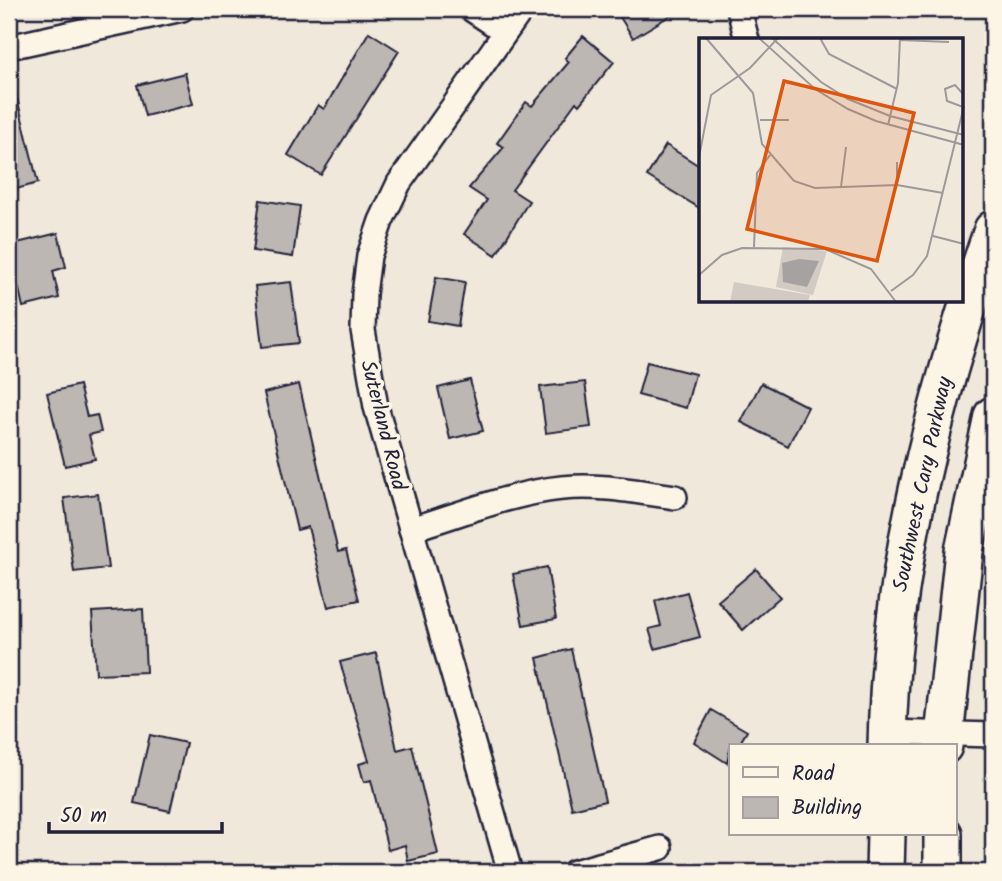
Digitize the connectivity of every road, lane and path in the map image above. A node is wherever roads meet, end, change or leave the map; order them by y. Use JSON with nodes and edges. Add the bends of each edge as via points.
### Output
{"nodes":[{"id":1,"x":183,"y":9,"type":"edge"},
{"id":2,"x":471,"y":9,"type":"edge"},
{"id":3,"x":522,"y":9,"type":"edge"},
{"id":4,"x":739,"y":9,"type":"edge"},
{"id":5,"x":504,"y":31,"type":"junction"},
{"id":6,"x":746,"y":38,"type":"edge"},
{"id":7,"x":9,"y":47,"type":"edge"},
{"id":8,"x":993,"y":230,"type":"edge"},
{"id":9,"x":993,"y":416,"type":"edge"},
{"id":10,"x":675,"y":497,"type":"dead end"},
{"id":11,"x":411,"y":529,"type":"junction"},
{"id":12,"x":993,"y":735,"type":"edge"},
{"id":13,"x":887,"y":739,"type":"edge"},
{"id":14,"x":944,"y":740,"type":"edge"},
{"id":15,"x":886,"y":836,"type":"edge"},
{"id":16,"x":943,"y":836,"type":"edge"},
{"id":17,"x":660,"y":848,"type":"dead end"},
{"id":18,"x":510,"y":872,"type":"edge"},
{"id":19,"x":574,"y":872,"type":"edge"},
{"id":20,"x":885,"y":872,"type":"edge"},
{"id":21,"x":943,"y":872,"type":"edge"}],
"edges":[{"from":1,"to":7,"type":"street"},
{"from":2,"to":5,"type":"street"},
{"from":3,"to":5,"type":"street","name":"Suterland Road"},
{"from":4,"to":6,"type":"street"},
{"from":5,"to":11,"type":"street","name":"Suterland Road","via":[[399,183],[369,257],[363,330],[367,365]]},
{"from":8,"to":13,"type":"main road","name":"Southwest Cary Parkway","via":[[954,343],[925,450],[892,640]]},
{"from":9,"to":14,"type":"main road","via":[[964,551]]},
{"from":10,"to":11,"type":"street","via":[[609,488],[563,488]]},
{"from":11,"to":18,"type":"street","name":"Suterland Road"},
{"from":12,"to":14,"type":"street"},
{"from":13,"to":14,"type":"street"},
{"from":15,"to":20,"type":"main road"},
{"from":16,"to":21,"type":"main road"},
{"from":17,"to":19,"type":"street"}]}
